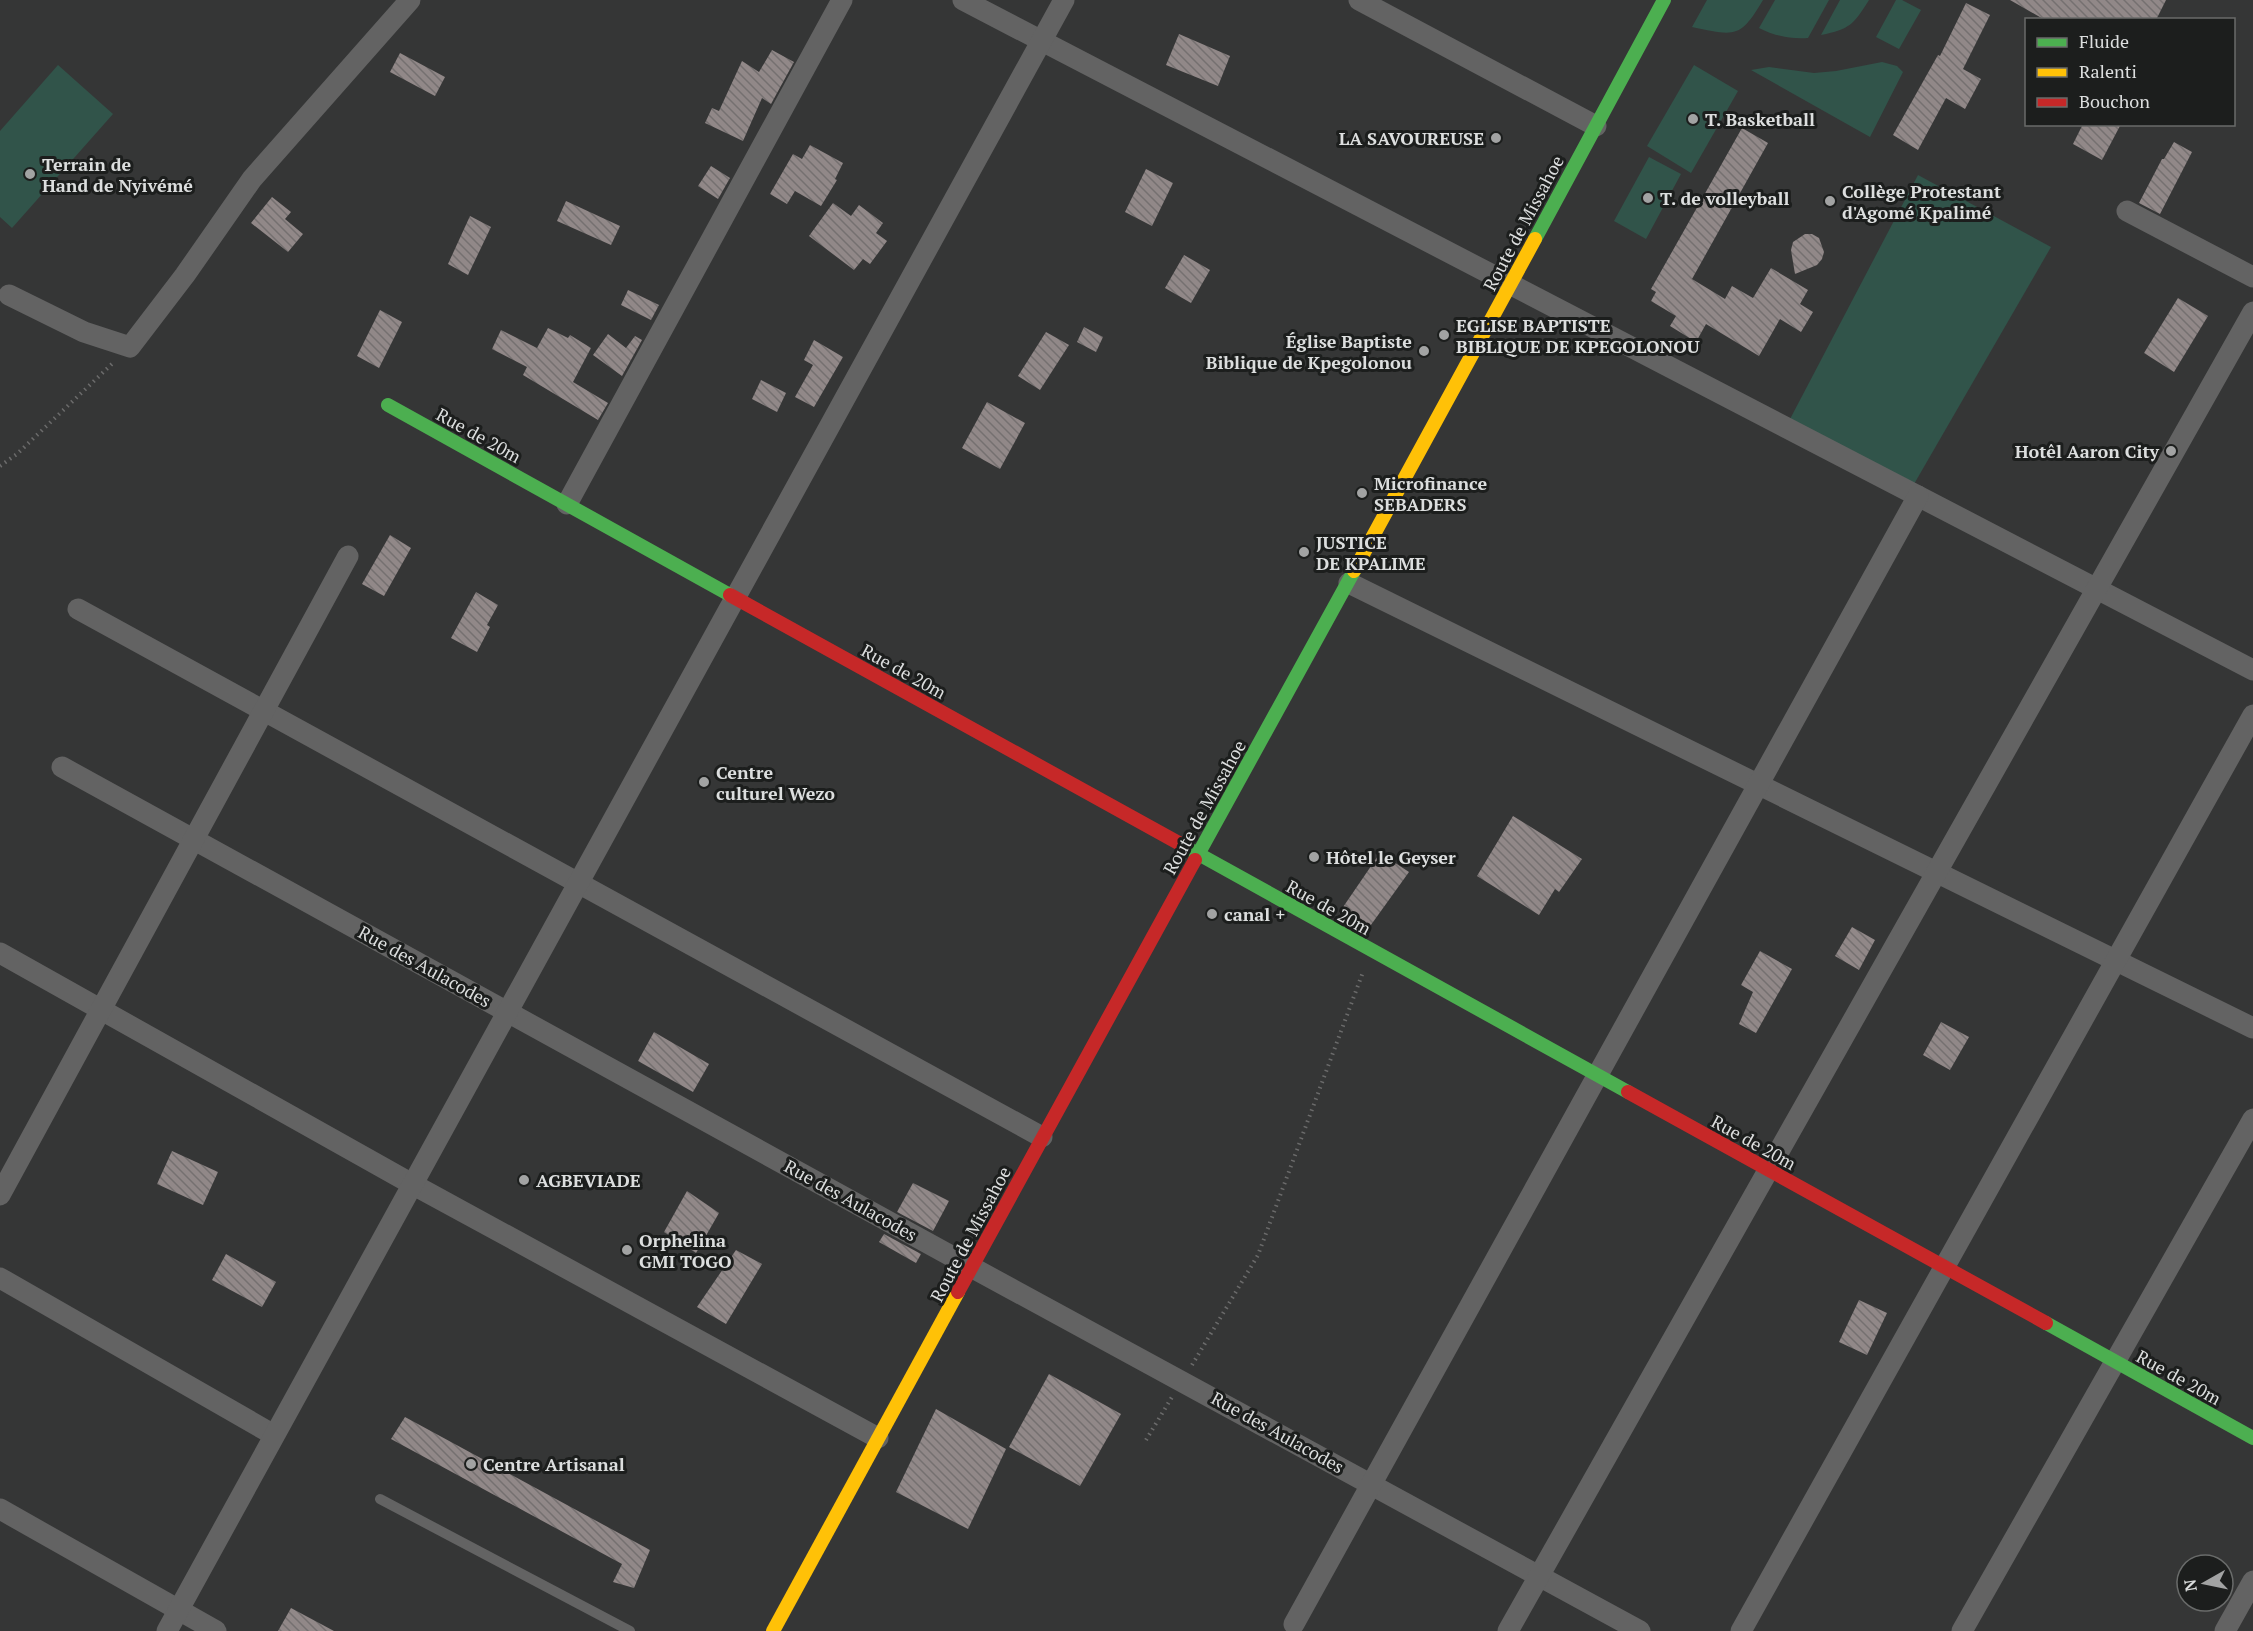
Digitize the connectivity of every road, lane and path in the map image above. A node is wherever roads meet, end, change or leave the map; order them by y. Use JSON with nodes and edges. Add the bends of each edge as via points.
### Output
{"nodes":[{"id":1,"x":392,"y":0,"type":"edge"},
{"id":2,"x":410,"y":0,"type":"edge"},
{"id":3,"x":842,"y":0,"type":"edge"},
{"id":4,"x":963,"y":0,"type":"edge"},
{"id":5,"x":1064,"y":0,"type":"edge"},
{"id":6,"x":1359,"y":0,"type":"edge"},
{"id":7,"x":1664,"y":0,"type":"edge"},
{"id":8,"x":1042,"y":41,"type":"junction"},
{"id":9,"x":1596,"y":126,"type":"junction"},
{"id":10,"x":285,"y":129,"type":"dead end"},
{"id":11,"x":2127,"y":211,"type":"dead end"},
{"id":12,"x":2253,"y":277,"type":"edge"},
{"id":13,"x":1511,"y":284,"type":"junction"},
{"id":14,"x":9,"y":295,"type":"dead end"},
{"id":15,"x":2253,"y":312,"type":"edge"},
{"id":16,"x":130,"y":347,"type":"junction"},
{"id":17,"x":388,"y":405,"type":"dead end"},
{"id":18,"x":0,"y":466,"type":"edge"},
{"id":19,"x":1918,"y":496,"type":"junction"},
{"id":20,"x":567,"y":504,"type":"junction"},
{"id":21,"x":348,"y":556,"type":"dead end"},
{"id":22,"x":1349,"y":583,"type":"junction"},
{"id":23,"x":2097,"y":589,"type":"junction"},
{"id":24,"x":735,"y":598,"type":"junction"},
{"id":25,"x":78,"y":609,"type":"dead end"},
{"id":26,"x":2253,"y":670,"type":"edge"},
{"id":27,"x":264,"y":711,"type":"junction"},
{"id":28,"x":2253,"y":715,"type":"edge"},
{"id":29,"x":63,"y":767,"type":"dead end"},
{"id":30,"x":1759,"y":784,"type":"junction"},
{"id":31,"x":194,"y":839,"type":"junction"},
{"id":32,"x":1198,"y":855,"type":"junction"},
{"id":33,"x":1937,"y":872,"type":"junction"},
{"id":34,"x":578,"y":883,"type":"junction"},
{"id":35,"x":1371,"y":951,"type":"junction"},
{"id":36,"x":0,"y":952,"type":"edge"},
{"id":37,"x":2116,"y":960,"type":"junction"},
{"id":38,"x":101,"y":1009,"type":"junction"},
{"id":39,"x":508,"y":1011,"type":"junction"},
{"id":40,"x":2253,"y":1028,"type":"edge"},
{"id":41,"x":1597,"y":1076,"type":"junction"},
{"id":42,"x":2253,"y":1119,"type":"edge"},
{"id":43,"x":1042,"y":1137,"type":"junction"},
{"id":44,"x":1768,"y":1170,"type":"junction"},
{"id":45,"x":412,"y":1184,"type":"junction"},
{"id":46,"x":0,"y":1195,"type":"edge"},
{"id":47,"x":1944,"y":1267,"type":"junction"},
{"id":48,"x":973,"y":1268,"type":"junction"},
{"id":49,"x":0,"y":1278,"type":"edge"},
{"id":50,"x":2115,"y":1362,"type":"junction"},
{"id":51,"x":1183,"y":1380,"type":"junction"},
{"id":52,"x":274,"y":1435,"type":"junction"},
{"id":53,"x":878,"y":1438,"type":"junction"},
{"id":54,"x":2253,"y":1438,"type":"edge"},
{"id":55,"x":1146,"y":1440,"type":"dead end"},
{"id":56,"x":1371,"y":1484,"type":"junction"},
{"id":57,"x":380,"y":1499,"type":"dead end"},
{"id":58,"x":0,"y":1509,"type":"edge"},
{"id":59,"x":1539,"y":1576,"type":"junction"},
{"id":60,"x":2253,"y":1581,"type":"edge"},
{"id":61,"x":178,"y":1610,"type":"junction"},
{"id":62,"x":1294,"y":1624,"type":"dead end"},
{"id":63,"x":167,"y":1631,"type":"edge"},
{"id":64,"x":216,"y":1631,"type":"edge"},
{"id":65,"x":630,"y":1631,"type":"edge"},
{"id":66,"x":773,"y":1631,"type":"edge"},
{"id":67,"x":1508,"y":1631,"type":"edge"},
{"id":68,"x":1640,"y":1631,"type":"edge"},
{"id":69,"x":1741,"y":1631,"type":"edge"},
{"id":70,"x":1962,"y":1631,"type":"edge"},
{"id":71,"x":2225,"y":1631,"type":"edge"}],
"edges":[{"from":1,"to":10,"type":"street"},
{"from":2,"to":16,"type":"street","via":[[252,179]]},
{"from":3,"to":20,"type":"street"},
{"from":4,"to":8,"type":"street"},
{"from":5,"to":8,"type":"street"},
{"from":6,"to":9,"type":"street"},
{"from":7,"to":9,"type":"street","name":"Route de Missahoe"},
{"from":8,"to":13,"type":"street"},
{"from":8,"to":24,"type":"street"},
{"from":9,"to":13,"type":"street","name":"Route de Missahoe"},
{"from":11,"to":12,"type":"street"},
{"from":13,"to":19,"type":"street"},
{"from":13,"to":22,"type":"street","name":"Route de Missahoe"},
{"from":14,"to":16,"type":"street","via":[[84,332]]},
{"from":15,"to":23,"type":"street"},
{"from":16,"to":18,"type":"path"},
{"from":17,"to":20,"type":"street","name":"Rue de 20m"},
{"from":19,"to":23,"type":"street"},
{"from":19,"to":30,"type":"street"},
{"from":20,"to":24,"type":"street","name":"Rue de 20m"},
{"from":21,"to":27,"type":"street"},
{"from":22,"to":30,"type":"street"},
{"from":22,"to":32,"type":"street","name":"Route de Missahoe"},
{"from":23,"to":26,"type":"street"},
{"from":23,"to":33,"type":"street"},
{"from":24,"to":32,"type":"street","name":"Rue de 20m"},
{"from":24,"to":34,"type":"street"},
{"from":25,"to":27,"type":"street"},
{"from":27,"to":31,"type":"street"},
{"from":27,"to":34,"type":"street"},
{"from":28,"to":37,"type":"street"},
{"from":29,"to":31,"type":"street","name":"Rue des Aulacodes"},
{"from":30,"to":33,"type":"street"},
{"from":30,"to":41,"type":"street"},
{"from":31,"to":38,"type":"street"},
{"from":31,"to":39,"type":"street","name":"Rue des Aulacodes"},
{"from":32,"to":35,"type":"street","name":"Rue de 20m"},
{"from":32,"to":43,"type":"street","name":"Route de Missahoe"},
{"from":33,"to":37,"type":"street"},
{"from":33,"to":44,"type":"street"},
{"from":34,"to":39,"type":"street"},
{"from":34,"to":43,"type":"street"},
{"from":35,"to":41,"type":"street","name":"Rue de 20m"},
{"from":35,"to":51,"type":"path","via":[[1258,1255]]},
{"from":36,"to":38,"type":"street"},
{"from":37,"to":40,"type":"street"},
{"from":37,"to":47,"type":"street"},
{"from":38,"to":45,"type":"street"},
{"from":38,"to":46,"type":"street"},
{"from":39,"to":45,"type":"street"},
{"from":39,"to":48,"type":"street","name":"Rue des Aulacodes"},
{"from":41,"to":44,"type":"street","name":"Rue de 20m"},
{"from":41,"to":56,"type":"street"},
{"from":42,"to":50,"type":"street"},
{"from":43,"to":48,"type":"street","name":"Route de Missahoe"},
{"from":44,"to":47,"type":"street","name":"Rue de 20m"},
{"from":44,"to":59,"type":"street"},
{"from":45,"to":52,"type":"street"},
{"from":45,"to":53,"type":"street"},
{"from":47,"to":50,"type":"street","name":"Rue de 20m"},
{"from":47,"to":69,"type":"street"},
{"from":48,"to":51,"type":"street","name":"Rue des Aulacodes"},
{"from":48,"to":53,"type":"street","name":"Route de Missahoe"},
{"from":49,"to":52,"type":"street"},
{"from":50,"to":54,"type":"street","name":"Rue de 20m"},
{"from":50,"to":70,"type":"street"},
{"from":51,"to":55,"type":"path"},
{"from":51,"to":56,"type":"street","name":"Rue des Aulacodes"},
{"from":52,"to":61,"type":"street"},
{"from":53,"to":66,"type":"street","name":"Route de Missahoe"},
{"from":56,"to":59,"type":"street","name":"Rue des Aulacodes"},
{"from":56,"to":62,"type":"street"},
{"from":57,"to":65,"type":"lane"},
{"from":58,"to":61,"type":"street"},
{"from":59,"to":67,"type":"street"},
{"from":59,"to":68,"type":"street","name":"Rue des Aulacodes"},
{"from":60,"to":71,"type":"street"},
{"from":61,"to":63,"type":"street"},
{"from":61,"to":64,"type":"street"}]}
